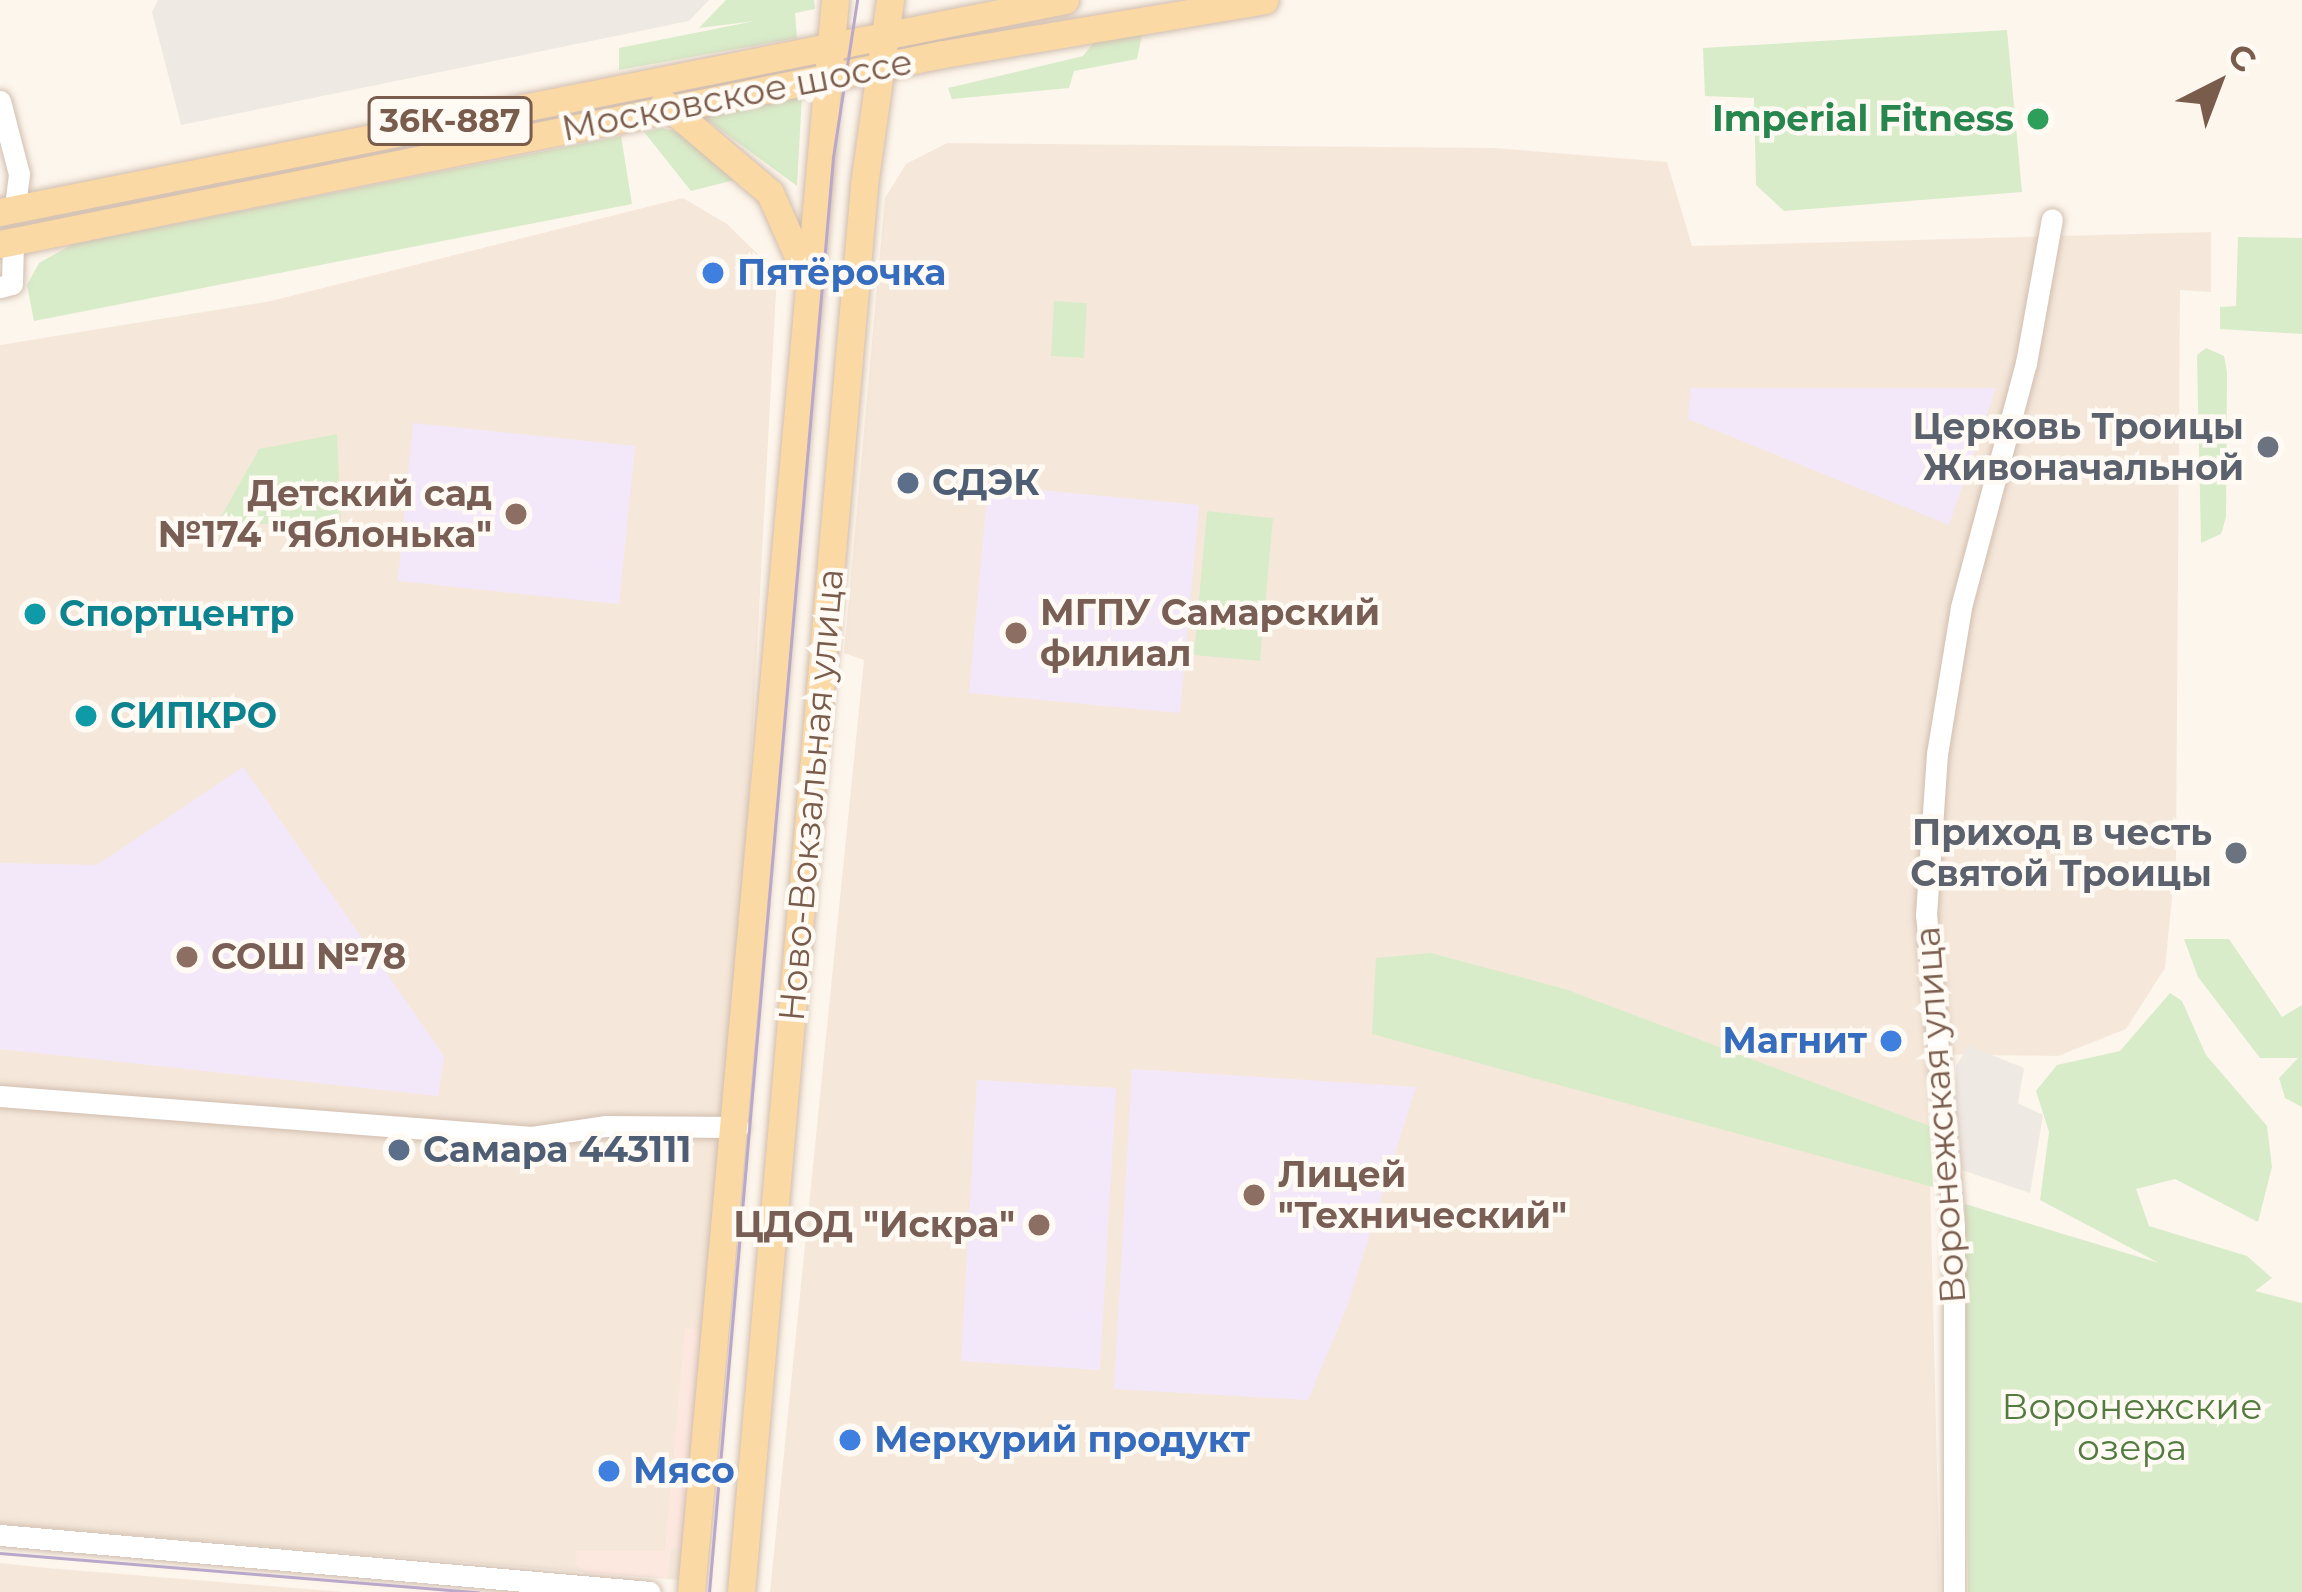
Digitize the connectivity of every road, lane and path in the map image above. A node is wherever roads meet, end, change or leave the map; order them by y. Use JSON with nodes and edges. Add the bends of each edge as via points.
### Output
{"nodes":[{"id":1,"x":835,"y":0,"type":"edge"},
{"id":2,"x":890,"y":0,"type":"edge"},
{"id":3,"x":1065,"y":0,"type":"edge"},
{"id":4,"x":1162,"y":0,"type":"edge"},
{"id":5,"x":1265,"y":0,"type":"edge"},
{"id":6,"x":882,"y":49,"type":"junction"},
{"id":7,"x":830,"y":59,"type":"junction"},
{"id":8,"x":0,"y":101,"type":"edge"},
{"id":9,"x":663,"y":102,"type":"junction"},
{"id":10,"x":2052,"y":219,"type":"dead end"},
{"id":11,"x":7,"y":227,"type":"edge"},
{"id":12,"x":0,"y":287,"type":"edge"},
{"id":13,"x":809,"y":287,"type":"junction"},
{"id":14,"x":0,"y":1096,"type":"edge"},
{"id":15,"x":738,"y":1127,"type":"junction"},
{"id":16,"x":0,"y":1535,"type":"edge"},
{"id":17,"x":650,"y":1592,"type":"edge"},
{"id":18,"x":691,"y":1592,"type":"edge"},
{"id":19,"x":740,"y":1592,"type":"edge"},
{"id":20,"x":1954,"y":1592,"type":"edge"}],
"edges":[{"from":1,"to":7,"type":"main road","name":"Ново-Вокзальная улица"},
{"from":2,"to":6,"type":"main road","name":"Ново-Вокзальная улица"},
{"from":3,"to":6,"type":"main road","name":"Московское шоссе","number":"36К-887"},
{"from":4,"to":6,"type":"main road","name":"Московское шоссе","number":"36К-887"},
{"from":5,"to":6,"type":"main road","name":"Московское шоссе","number":"36К-887"},
{"from":6,"to":7,"type":"main road","name":"Московское шоссе","number":"36К-887"},
{"from":6,"to":19,"type":"main road","name":"Ново-Вокзальная улица"},
{"from":7,"to":9,"type":"main road","name":"Московское шоссе","number":"36К-887"},
{"from":7,"to":11,"type":"main road","name":"Московское шоссе","number":"36К-887"},
{"from":7,"to":13,"type":"main road","name":"Ново-Вокзальная улица"},
{"from":8,"to":11,"type":"street","via":[[19,174]]},
{"from":9,"to":11,"type":"main road","name":"Московское шоссе","number":"36К-887"},
{"from":9,"to":13,"type":"main road","via":[[770,193]]},
{"from":10,"to":20,"type":"street","name":"Воронежская улица","via":[[2026,363],[1960,608],[1937,754],[1927,914],[1953,1211]]},
{"from":11,"to":12,"type":"street","via":[[11,284]]},
{"from":13,"to":15,"type":"main road","name":"Ново-Вокзальная улица"},
{"from":14,"to":15,"type":"street","via":[[532,1137],[606,1126]]},
{"from":15,"to":18,"type":"main road","name":"Ново-Вокзальная улица"},
{"from":16,"to":17,"type":"street"}]}
